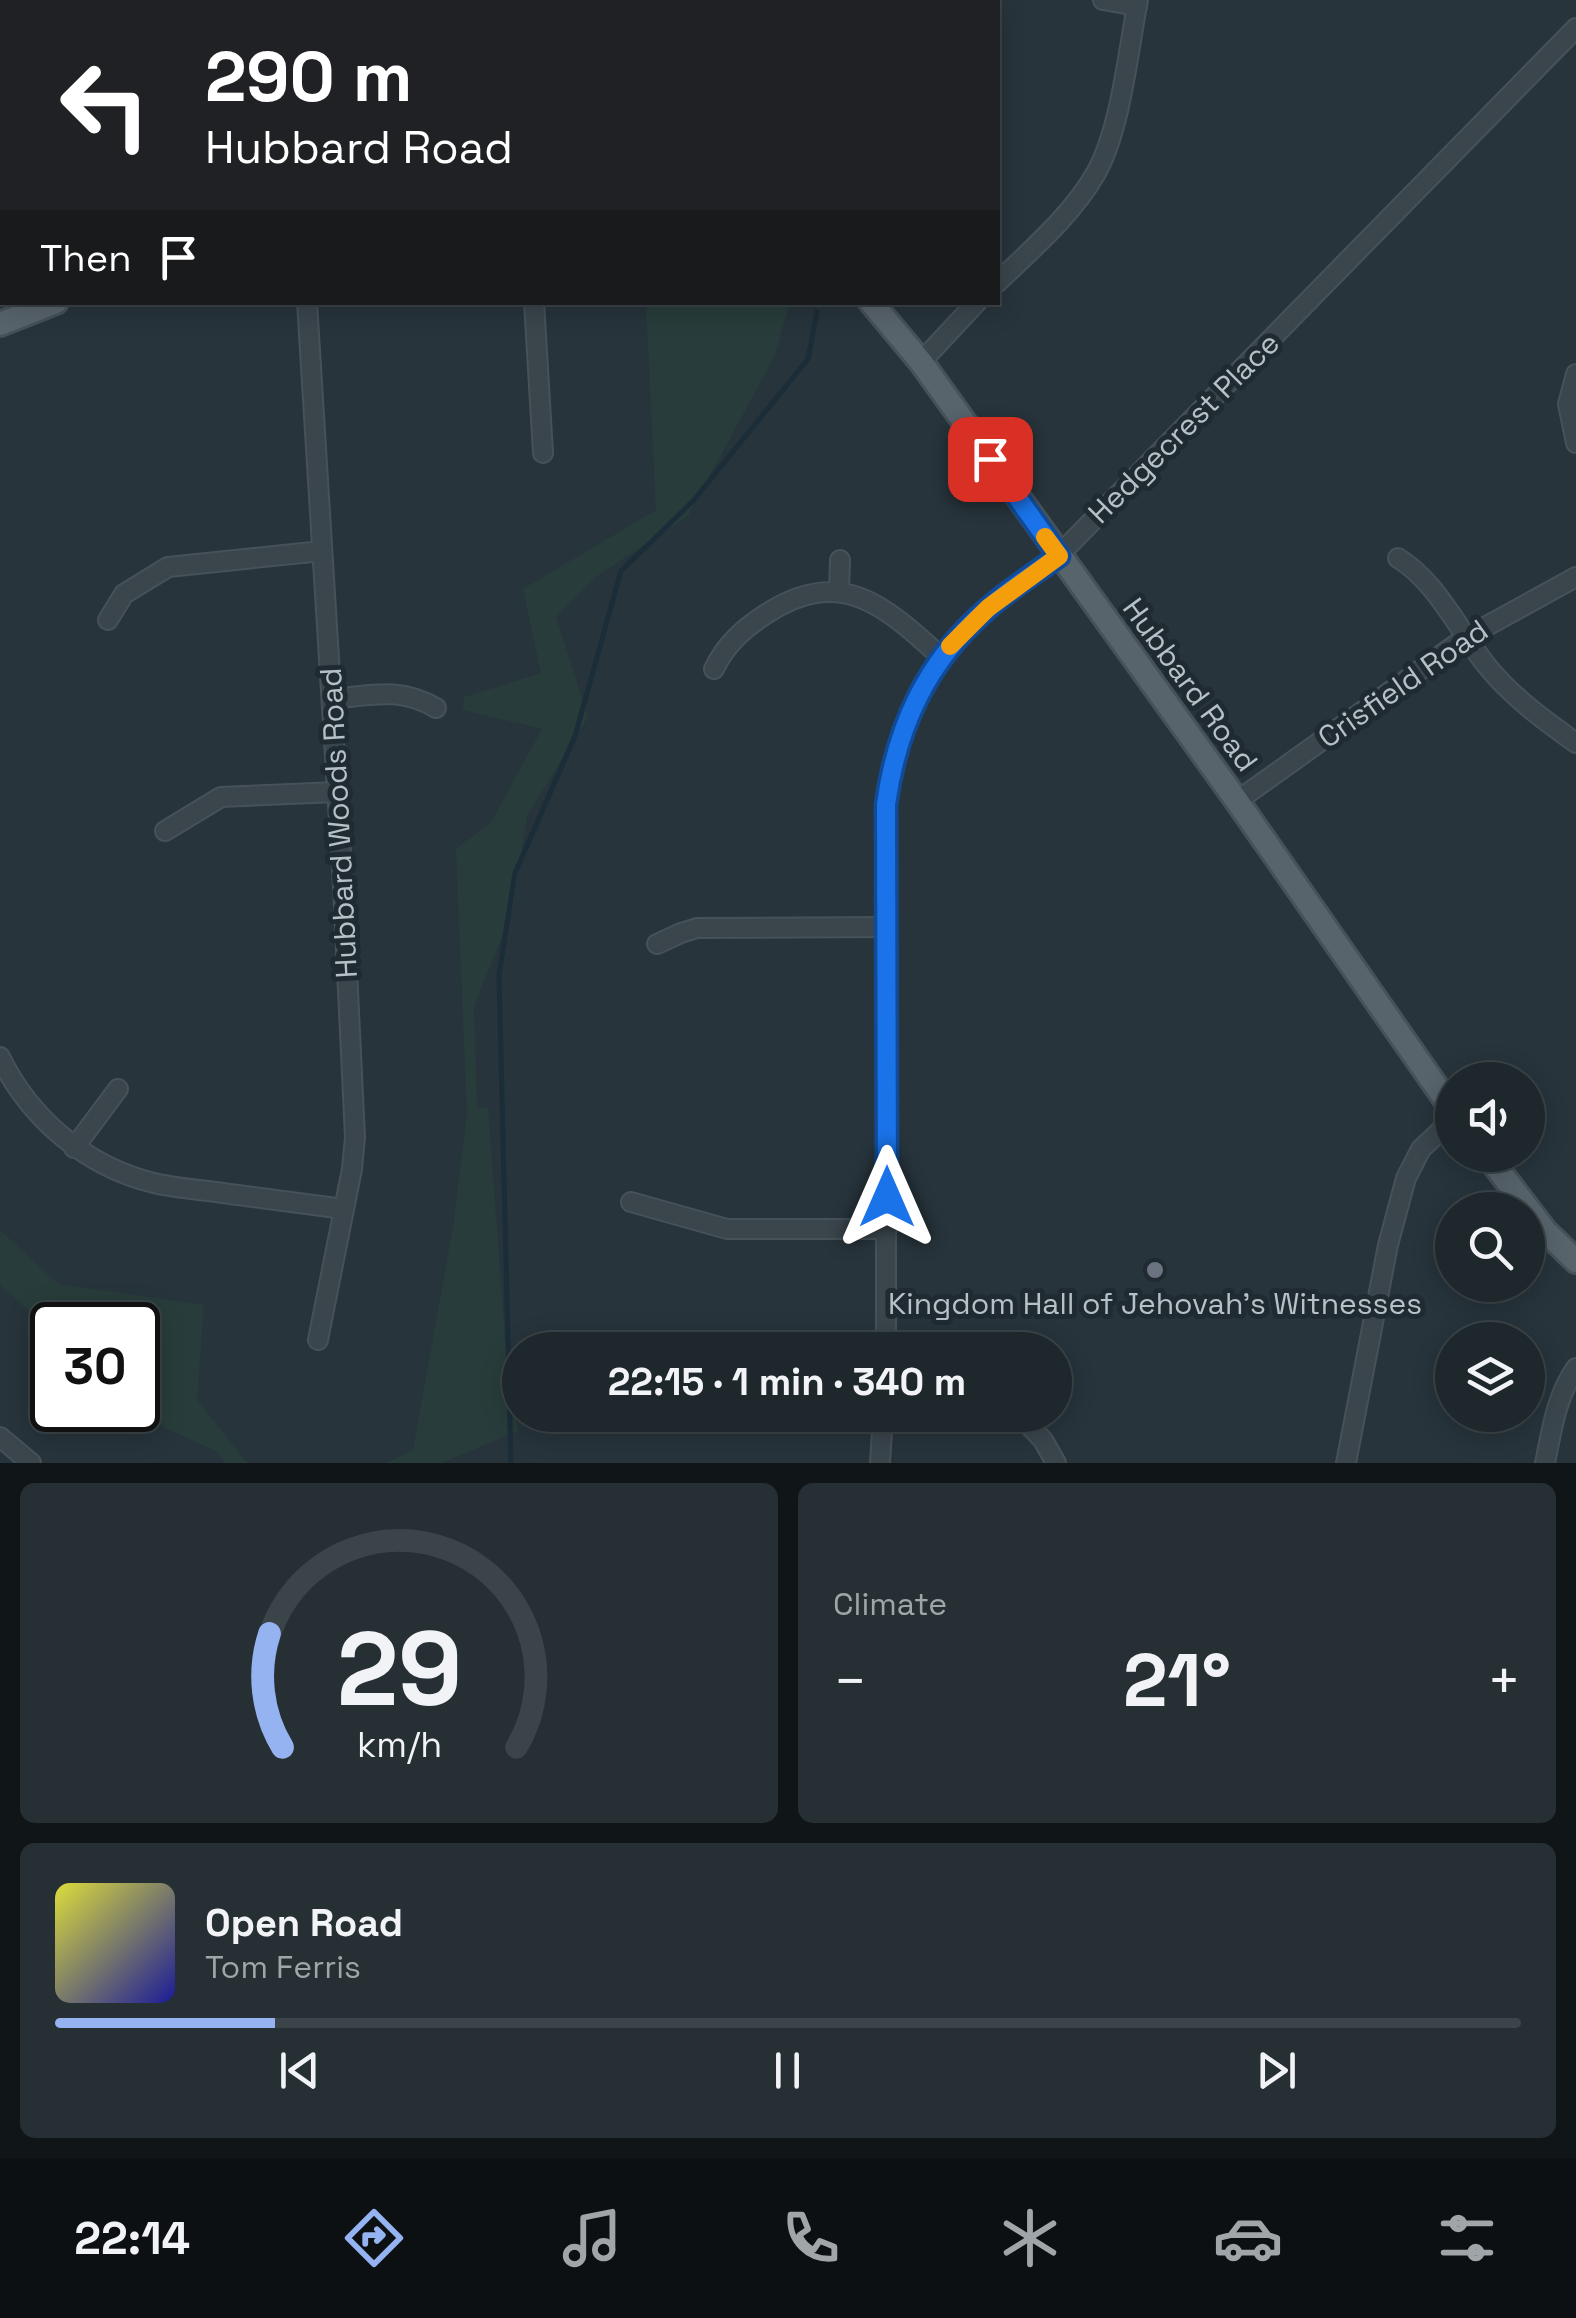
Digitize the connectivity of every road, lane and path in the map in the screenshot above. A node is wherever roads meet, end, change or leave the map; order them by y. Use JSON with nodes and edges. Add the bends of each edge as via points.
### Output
{"nodes":[{"id":1,"x":1104,"y":0,"type":"edge"},
{"id":2,"x":1137,"y":3,"type":"edge"},
{"id":3,"x":1576,"y":28,"type":"edge"},
{"id":4,"x":1000,"y":280,"type":"edge"},
{"id":5,"x":48,"y":305,"type":"edge"},
{"id":6,"x":308,"y":305,"type":"edge"},
{"id":7,"x":534,"y":305,"type":"edge"},
{"id":8,"x":874,"y":305,"type":"edge"},
{"id":9,"x":974,"y":305,"type":"edge"},
{"id":10,"x":0,"y":324,"type":"edge"},
{"id":11,"x":921,"y":362,"type":"junction"},
{"id":12,"x":1576,"y":374,"type":"edge"},
{"id":13,"x":1576,"y":442,"type":"edge"},
{"id":14,"x":543,"y":453,"type":"dead end"},
{"id":15,"x":322,"y":551,"type":"junction"},
{"id":16,"x":1059,"y":556,"type":"junction"},
{"id":17,"x":1398,"y":558,"type":"dead end"},
{"id":18,"x":840,"y":560,"type":"dead end"},
{"id":19,"x":1576,"y":577,"type":"edge"},
{"id":20,"x":839,"y":591,"type":"junction"},
{"id":21,"x":108,"y":620,"type":"dead end"},
{"id":22,"x":1465,"y":638,"type":"junction"},
{"id":23,"x":941,"y":657,"type":"junction"},
{"id":24,"x":714,"y":669,"type":"dead end"},
{"id":25,"x":332,"y":699,"type":"junction"},
{"id":26,"x":436,"y":708,"type":"dead end"},
{"id":27,"x":1576,"y":743,"type":"edge"},
{"id":28,"x":337,"y":792,"type":"junction"},
{"id":29,"x":1237,"y":802,"type":"junction"},
{"id":30,"x":165,"y":831,"type":"dead end"},
{"id":31,"x":886,"y":928,"type":"junction"},
{"id":32,"x":657,"y":944,"type":"dead end"},
{"id":33,"x":0,"y":1057,"type":"edge"},
{"id":34,"x":1435,"y":1085,"type":"edge"},
{"id":35,"x":118,"y":1090,"type":"dead end"},
{"id":36,"x":1435,"y":1136,"type":"edge"},
{"id":37,"x":74,"y":1148,"type":"junction"},
{"id":38,"x":1500,"y":1172,"type":"edge"},
{"id":39,"x":630,"y":1202,"type":"dead end"},
{"id":40,"x":344,"y":1209,"type":"junction"},
{"id":41,"x":886,"y":1229,"type":"junction"},
{"id":42,"x":1576,"y":1261,"type":"edge"},
{"id":43,"x":886,"y":1332,"type":"edge"},
{"id":44,"x":318,"y":1340,"type":"dead end"},
{"id":45,"x":1576,"y":1368,"type":"edge"},
{"id":46,"x":883,"y":1432,"type":"edge"},
{"id":47,"x":1036,"y":1432,"type":"edge"},
{"id":48,"x":0,"y":1437,"type":"edge"},
{"id":49,"x":31,"y":1463,"type":"edge"},
{"id":50,"x":880,"y":1463,"type":"edge"},
{"id":51,"x":1056,"y":1463,"type":"edge"},
{"id":52,"x":1346,"y":1463,"type":"edge"},
{"id":53,"x":1545,"y":1463,"type":"edge"}],
"edges":[{"from":1,"to":2,"type":"street"},
{"from":2,"to":4,"type":"street","via":[[1114,129],[1096,174]]},
{"from":3,"to":16,"type":"street","name":"Hedgecrest Place"},
{"from":5,"to":10,"type":"main road"},
{"from":6,"to":15,"type":"street","name":"Hubbard Woods Road"},
{"from":7,"to":14,"type":"street"},
{"from":8,"to":11,"type":"main road","name":"Hubbard Road"},
{"from":9,"to":11,"type":"street"},
{"from":11,"to":16,"type":"main road","name":"Hubbard Road"},
{"from":12,"to":13,"type":"street","via":[[1568,404]]},
{"from":15,"to":21,"type":"street","via":[[168,567],[124,594]]},
{"from":15,"to":25,"type":"street","name":"Hubbard Woods Road"},
{"from":16,"to":23,"type":"street","name":"Hedgecrest Place","via":[[988,608]]},
{"from":16,"to":29,"type":"main road","name":"Hubbard Road"},
{"from":17,"to":22,"type":"street","via":[[1438,596]]},
{"from":18,"to":20,"type":"street"},
{"from":19,"to":22,"type":"street","name":"Crisfield Road"},
{"from":20,"to":23,"type":"street","via":[[886,611]]},
{"from":20,"to":24,"type":"street","via":[[770,611],[726,646]]},
{"from":22,"to":27,"type":"street","via":[[1504,685]]},
{"from":22,"to":29,"type":"street","name":"Crisfield Road"},
{"from":23,"to":31,"type":"street","name":"Hedgecrest Place","via":[[905,724],[890,779]]},
{"from":25,"to":26,"type":"street","via":[[389,693]]},
{"from":25,"to":28,"type":"street","name":"Hubbard Woods Road"},
{"from":28,"to":30,"type":"street","via":[[221,797]]},
{"from":28,"to":40,"type":"street","name":"Hubbard Woods Road","via":[[355,1137]]},
{"from":29,"to":34,"type":"main road","name":"Hubbard Road"},
{"from":31,"to":32,"type":"street","via":[[698,928]]},
{"from":31,"to":41,"type":"street","name":"Hedgecrest Place"},
{"from":33,"to":37,"type":"street","via":[[40,1117]]},
{"from":35,"to":37,"type":"street"},
{"from":36,"to":52,"type":"street","via":[[1406,1178]]},
{"from":37,"to":40,"type":"street","via":[[154,1184]]},
{"from":38,"to":42,"type":"main road"},
{"from":39,"to":41,"type":"street","via":[[728,1229]]},
{"from":40,"to":44,"type":"street","name":"Hubbard Woods Road"},
{"from":41,"to":43,"type":"street","name":"Hedgecrest Place"},
{"from":45,"to":53,"type":"street","via":[[1555,1413]]},
{"from":46,"to":50,"type":"street"},
{"from":47,"to":51,"type":"street"},
{"from":48,"to":49,"type":"street"}]}
